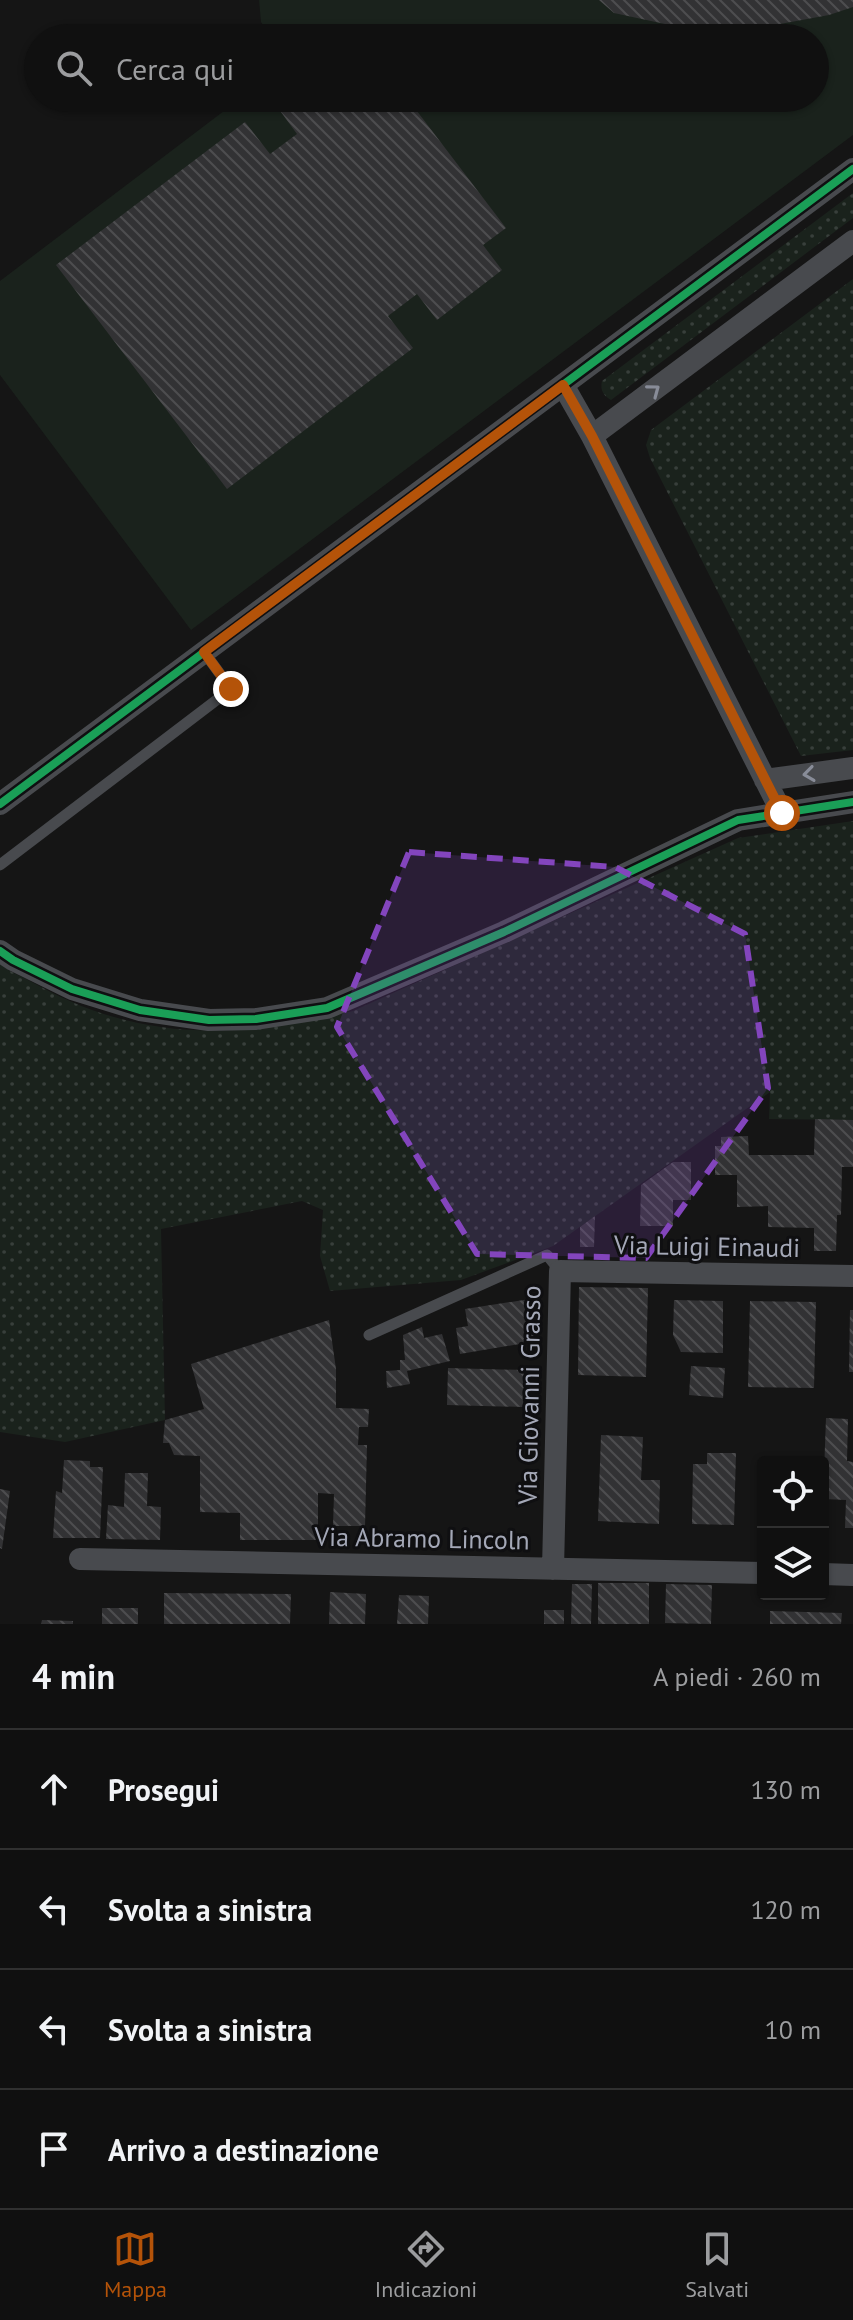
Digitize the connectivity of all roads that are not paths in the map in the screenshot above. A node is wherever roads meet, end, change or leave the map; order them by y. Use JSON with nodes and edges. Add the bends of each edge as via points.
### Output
{"nodes":[{"id":1,"x":853,"y":169,"type":"edge"},
{"id":2,"x":853,"y":241,"type":"edge"},
{"id":3,"x":563,"y":385,"type":"junction"},
{"id":4,"x":592,"y":436,"type":"junction"},
{"id":5,"x":204,"y":652,"type":"junction"},
{"id":6,"x":853,"y":768,"type":"edge"},
{"id":7,"x":765,"y":780,"type":"junction"},
{"id":8,"x":853,"y":802,"type":"edge"},
{"id":9,"x":0,"y":804,"type":"edge"},
{"id":10,"x":782,"y":813,"type":"junction"},
{"id":11,"x":0,"y":865,"type":"edge"},
{"id":12,"x":0,"y":951,"type":"edge"},
{"id":13,"x":560,"y":1271,"type":"junction"},
{"id":14,"x":853,"y":1276,"type":"edge"},
{"id":15,"x":369,"y":1335,"type":"dead end"},
{"id":16,"x":80,"y":1559,"type":"dead end"},
{"id":17,"x":553,"y":1569,"type":"junction"},
{"id":18,"x":757,"y":1573,"type":"edge"},
{"id":19,"x":829,"y":1574,"type":"edge"},
{"id":20,"x":853,"y":1575,"type":"edge"}],
"edges":[{"from":1,"to":3,"type":"street"},
{"from":4,"to":2,"type":"street","one_way":true},
{"from":3,"to":4,"type":"street"},
{"from":3,"to":5,"type":"street"},
{"from":4,"to":7,"type":"street"},
{"from":5,"to":9,"type":"street"},
{"from":5,"to":11,"type":"lane","via":[[231,689]]},
{"from":6,"to":7,"type":"street","one_way":true},
{"from":7,"to":10,"type":"street"},
{"from":8,"to":10,"type":"street"},
{"from":10,"to":12,"type":"street","via":[[738,820],[504,932],[327,1008],[240,1020],[140,1010],[72,989]]},
{"from":13,"to":14,"type":"street","name":"Via Luigi Einaudi"},
{"from":13,"to":15,"type":"lane","via":[[547,1255]]},
{"from":13,"to":17,"type":"street","name":"Via Giovanni Grasso"},
{"from":16,"to":17,"type":"street","name":"Via Abramo Lincoln"},
{"from":17,"to":18,"type":"street","name":"Via Abramo Lincoln"},
{"from":19,"to":20,"type":"street"}]}
